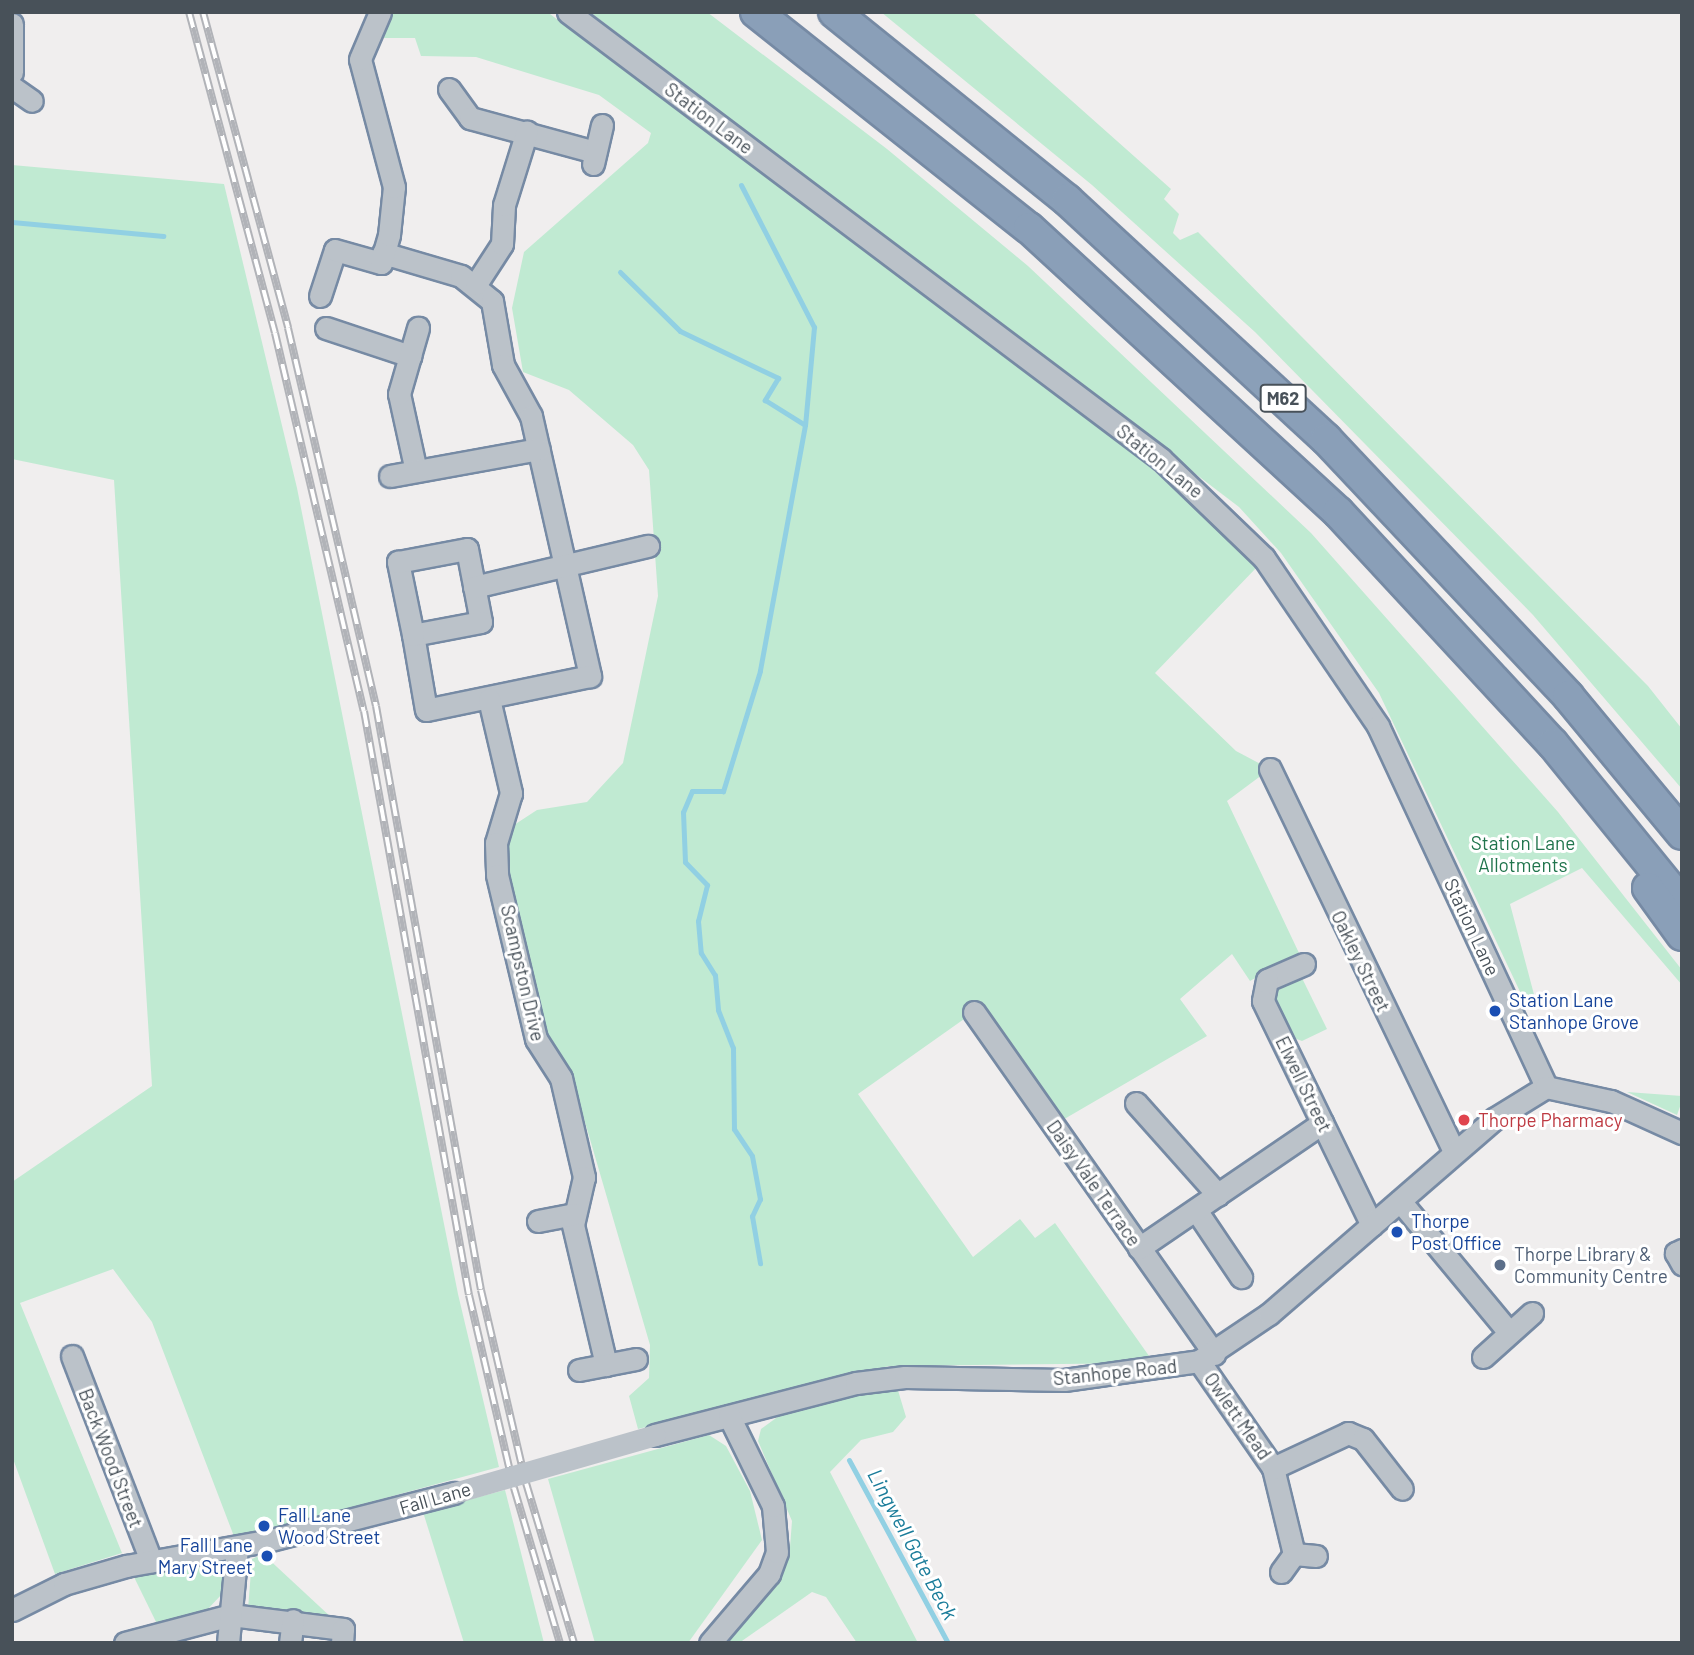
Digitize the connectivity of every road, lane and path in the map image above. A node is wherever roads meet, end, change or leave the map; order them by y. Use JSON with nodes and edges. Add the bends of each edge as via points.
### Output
{"nodes":[{"id":1,"x":380,"y":12,"type":"edge"},
{"id":2,"x":568,"y":12,"type":"edge"},
{"id":3,"x":756,"y":12,"type":"edge"},
{"id":4,"x":834,"y":12,"type":"edge"},
{"id":5,"x":12,"y":24,"type":"edge"},
{"id":6,"x":12,"y":72,"type":"edge"},
{"id":7,"x":12,"y":87,"type":"edge"},
{"id":8,"x":448,"y":90,"type":"dead end"},
{"id":9,"x":33,"y":101,"type":"dead end"},
{"id":10,"x":602,"y":125,"type":"dead end"},
{"id":11,"x":527,"y":131,"type":"junction"},
{"id":12,"x":382,"y":258,"type":"junction"},
{"id":13,"x":476,"y":284,"type":"junction"},
{"id":14,"x":320,"y":296,"type":"dead end"},
{"id":15,"x":326,"y":328,"type":"dead end"},
{"id":16,"x":418,"y":328,"type":"dead end"},
{"id":17,"x":410,"y":356,"type":"junction"},
{"id":18,"x":539,"y":449,"type":"junction"},
{"id":19,"x":416,"y":471,"type":"junction"},
{"id":20,"x":390,"y":476,"type":"dead end"},
{"id":21,"x":648,"y":546,"type":"dead end"},
{"id":22,"x":564,"y":566,"type":"junction"},
{"id":23,"x":474,"y":587,"type":"junction"},
{"id":24,"x":413,"y":635,"type":"junction"},
{"id":25,"x":1458,"y":640,"type":"junction"},
{"id":26,"x":489,"y":699,"type":"junction"},
{"id":27,"x":1270,"y":769,"type":"dead end"},
{"id":28,"x":1682,"y":834,"type":"edge"},
{"id":29,"x":1682,"y":903,"type":"edge"},
{"id":30,"x":1682,"y":935,"type":"edge"},
{"id":31,"x":1304,"y":964,"type":"dead end"},
{"id":32,"x":974,"y":1012,"type":"dead end"},
{"id":33,"x":1546,"y":1087,"type":"junction"},
{"id":34,"x":1136,"y":1104,"type":"dead end"},
{"id":35,"x":1322,"y":1124,"type":"junction"},
{"id":36,"x":1682,"y":1133,"type":"edge"},
{"id":37,"x":1454,"y":1152,"type":"junction"},
{"id":38,"x":1218,"y":1195,"type":"junction"},
{"id":39,"x":1401,"y":1201,"type":"junction"},
{"id":40,"x":1196,"y":1210,"type":"junction"},
{"id":41,"x":574,"y":1214,"type":"junction"},
{"id":42,"x":538,"y":1221,"type":"dead end"},
{"id":43,"x":1372,"y":1225,"type":"junction"},
{"id":44,"x":1139,"y":1248,"type":"junction"},
{"id":45,"x":1682,"y":1250,"type":"edge"},
{"id":46,"x":1682,"y":1264,"type":"edge"},
{"id":47,"x":1241,"y":1277,"type":"dead end"},
{"id":48,"x":1532,"y":1313,"type":"dead end"},
{"id":49,"x":1507,"y":1330,"type":"junction"},
{"id":50,"x":72,"y":1356,"type":"dead end"},
{"id":51,"x":1207,"y":1357,"type":"junction"},
{"id":52,"x":1483,"y":1357,"type":"dead end"},
{"id":53,"x":636,"y":1359,"type":"dead end"},
{"id":54,"x":606,"y":1365,"type":"junction"},
{"id":55,"x":579,"y":1370,"type":"dead end"},
{"id":56,"x":729,"y":1416,"type":"junction"},
{"id":57,"x":655,"y":1435,"type":"joint"},
{"id":58,"x":1273,"y":1468,"type":"junction"},
{"id":59,"x":1402,"y":1488,"type":"dead end"},
{"id":60,"x":237,"y":1548,"type":"junction"},
{"id":61,"x":1294,"y":1554,"type":"junction"},
{"id":62,"x":1315,"y":1556,"type":"dead end"},
{"id":63,"x":151,"y":1561,"type":"junction"},
{"id":64,"x":1281,"y":1572,"type":"dead end"},
{"id":65,"x":12,"y":1610,"type":"edge"},
{"id":66,"x":231,"y":1615,"type":"junction"},
{"id":67,"x":293,"y":1620,"type":"junction"},
{"id":68,"x":342,"y":1636,"type":"edge"},
{"id":69,"x":125,"y":1643,"type":"edge"},
{"id":70,"x":228,"y":1643,"type":"edge"},
{"id":71,"x":290,"y":1643,"type":"edge"},
{"id":72,"x":709,"y":1643,"type":"edge"}],
"edges":[{"from":1,"to":12,"type":"street","via":[[360,59],[394,187]]},
{"from":2,"to":33,"type":"street","name":"Station Lane","via":[[1161,459],[1264,558],[1378,726]]},
{"from":3,"to":25,"type":"highway","number":"M62","via":[[1030,228],[1156,340],[1338,512]]},
{"from":4,"to":28,"type":"highway","number":"M62","via":[[1067,200],[1326,439],[1568,696]]},
{"from":5,"to":6,"type":"street"},
{"from":7,"to":9,"type":"street"},
{"from":8,"to":11,"type":"street","via":[[470,118]]},
{"from":10,"to":11,"type":"street","via":[[594,159]]},
{"from":11,"to":13,"type":"street","via":[[504,205],[502,244]]},
{"from":12,"to":13,"type":"street"},
{"from":12,"to":14,"type":"street","via":[[335,250]]},
{"from":13,"to":18,"type":"street","via":[[498,315],[503,365],[531,416]]},
{"from":15,"to":17,"type":"street"},
{"from":16,"to":17,"type":"street"},
{"from":17,"to":19,"type":"street","via":[[400,394]]},
{"from":18,"to":19,"type":"street"},
{"from":18,"to":22,"type":"street"},
{"from":19,"to":20,"type":"street"},
{"from":21,"to":22,"type":"street"},
{"from":22,"to":23,"type":"street"},
{"from":22,"to":26,"type":"street","via":[[590,676]]},
{"from":23,"to":24,"type":"street","via":[[481,622]]},
{"from":23,"to":24,"type":"street","via":[[467,549],[398,562]]},
{"from":24,"to":26,"type":"street","via":[[426,710]]},
{"from":25,"to":29,"type":"highway","number":"M62","via":[[1553,744]]},
{"from":25,"to":30,"type":"highway"},
{"from":26,"to":41,"type":"street","name":"Scampston Drive","via":[[511,793],[496,843],[497,876],[536,1040],[561,1077],[584,1177]]},
{"from":27,"to":37,"type":"street","name":"Oakley Street"},
{"from":31,"to":35,"type":"street","name":"Elwell Street","via":[[1267,980],[1261,989]]},
{"from":32,"to":44,"type":"street","name":"Daisy Vale Terrace"},
{"from":33,"to":36,"type":"street","via":[[1611,1101]]},
{"from":33,"to":37,"type":"street","via":[[1494,1119]]},
{"from":34,"to":38,"type":"street"},
{"from":35,"to":38,"type":"street"},
{"from":35,"to":43,"type":"street","name":"Elwell Street"},
{"from":37,"to":39,"type":"street"},
{"from":38,"to":40,"type":"street"},
{"from":39,"to":43,"type":"street"},
{"from":39,"to":49,"type":"street"},
{"from":40,"to":44,"type":"street"},
{"from":40,"to":47,"type":"street"},
{"from":41,"to":42,"type":"street"},
{"from":41,"to":54,"type":"street","name":"Scampston Drive"},
{"from":43,"to":51,"type":"street"},
{"from":44,"to":51,"type":"street","name":"Daisy Vale Terrace"},
{"from":45,"to":46,"type":"street","via":[[1676,1253]]},
{"from":48,"to":49,"type":"street"},
{"from":49,"to":52,"type":"street"},
{"from":50,"to":63,"type":"street","name":"Back Wood Street"},
{"from":51,"to":56,"type":"street","name":"Stanhope Road","via":[[1064,1380],[905,1377]]},
{"from":51,"to":58,"type":"street","name":"Owlett Mead"},
{"from":53,"to":54,"type":"street"},
{"from":54,"to":55,"type":"street"},
{"from":56,"to":57,"type":"street","name":"Stanhope Road"},
{"from":56,"to":72,"type":"street","via":[[773,1506],[777,1552],[769,1574]]},
{"from":57,"to":60,"type":"street","name":"Fall Lane","bridge":true,"via":[[454,1493]]},
{"from":58,"to":59,"type":"street","via":[[1348,1433],[1363,1439]]},
{"from":58,"to":61,"type":"street","name":"Owlett Mead"},
{"from":60,"to":63,"type":"street","name":"Fall Lane"},
{"from":60,"to":66,"type":"street"},
{"from":61,"to":62,"type":"street"},
{"from":61,"to":64,"type":"street"},
{"from":63,"to":65,"type":"street","name":"Fall Lane","via":[[64,1584]]},
{"from":66,"to":67,"type":"street"},
{"from":66,"to":69,"type":"street"},
{"from":66,"to":70,"type":"street"},
{"from":67,"to":68,"type":"street"},
{"from":67,"to":71,"type":"street"}]}
